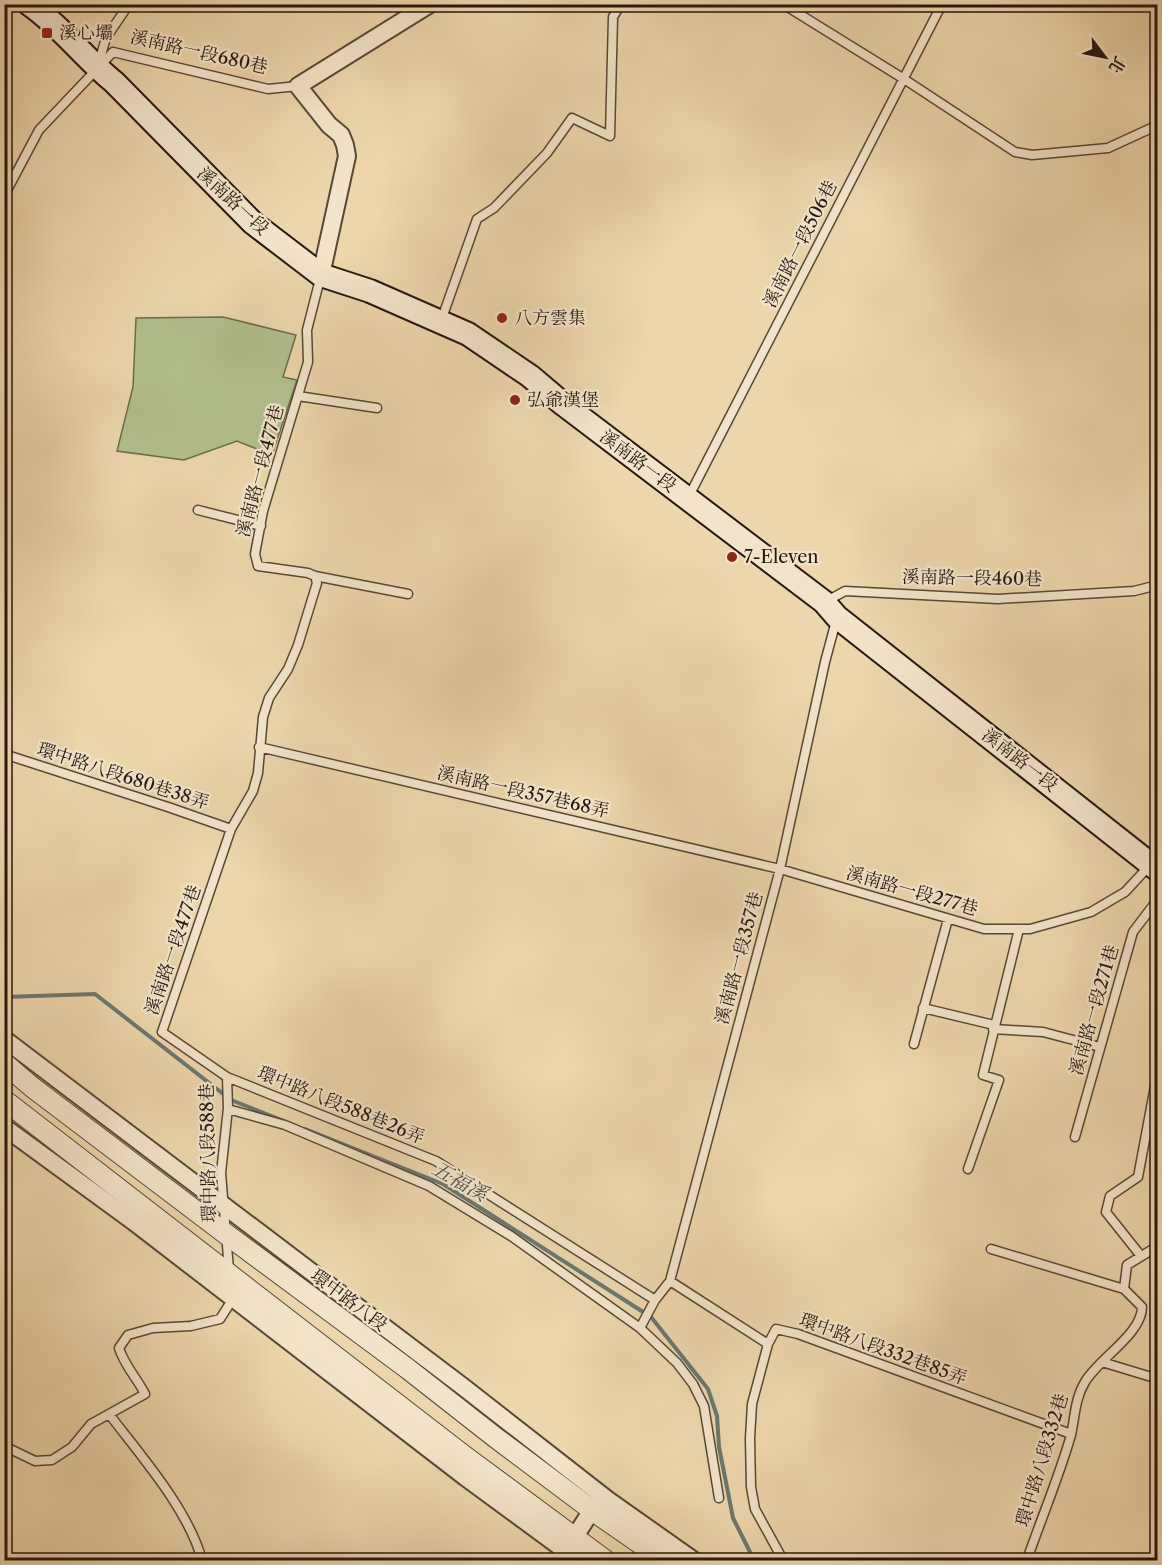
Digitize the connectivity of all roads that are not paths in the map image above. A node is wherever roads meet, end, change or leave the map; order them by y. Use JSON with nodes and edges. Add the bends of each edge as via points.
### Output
{"nodes":[{"id":1,"x":29,"y":4,"type":"edge"},
{"id":2,"x":129,"y":4,"type":"edge"},
{"id":3,"x":430,"y":4,"type":"edge"},
{"id":4,"x":621,"y":4,"type":"edge"},
{"id":5,"x":783,"y":4,"type":"edge"},
{"id":6,"x":942,"y":4,"type":"edge"},
{"id":7,"x":97,"y":68,"type":"junction"},
{"id":8,"x":904,"y":79,"type":"junction"},
{"id":9,"x":298,"y":86,"type":"junction"},
{"id":10,"x":1158,"y":125,"type":"edge"},
{"id":11,"x":4,"y":196,"type":"edge"},
{"id":12,"x":321,"y":275,"type":"junction"},
{"id":13,"x":441,"y":321,"type":"junction"},
{"id":14,"x":298,"y":396,"type":"junction"},
{"id":15,"x":376,"y":408,"type":"dead end"},
{"id":16,"x":688,"y":499,"type":"junction"},
{"id":17,"x":198,"y":510,"type":"dead end"},
{"id":18,"x":261,"y":526,"type":"junction"},
{"id":19,"x":315,"y":576,"type":"junction"},
{"id":20,"x":1158,"y":585,"type":"edge"},
{"id":21,"x":408,"y":594,"type":"dead end"},
{"id":22,"x":831,"y":610,"type":"junction"},
{"id":23,"x":259,"y":747,"type":"junction"},
{"id":24,"x":4,"y":754,"type":"edge"},
{"id":25,"x":231,"y":829,"type":"junction"},
{"id":26,"x":1155,"y":863,"type":"edge"},
{"id":27,"x":780,"y":869,"type":"junction"},
{"id":28,"x":1158,"y":899,"type":"edge"},
{"id":29,"x":948,"y":919,"type":"junction"},
{"id":30,"x":1019,"y":929,"type":"junction"},
{"id":31,"x":923,"y":1008,"type":"junction"},
{"id":32,"x":994,"y":1027,"type":"junction"},
{"id":33,"x":162,"y":1032,"type":"joint"},
{"id":34,"x":4,"y":1039,"type":"edge"},
{"id":35,"x":914,"y":1044,"type":"dead end"},
{"id":36,"x":1101,"y":1047,"type":"junction"},
{"id":37,"x":4,"y":1063,"type":"edge"},
{"id":38,"x":1158,"y":1070,"type":"edge"},
{"id":39,"x":227,"y":1078,"type":"junction"},
{"id":40,"x":4,"y":1100,"type":"edge"},
{"id":41,"x":228,"y":1108,"type":"junction"},
{"id":42,"x":4,"y":1127,"type":"edge"},
{"id":43,"x":1075,"y":1137,"type":"dead end"},
{"id":44,"x":968,"y":1169,"type":"dead end"},
{"id":45,"x":225,"y":1206,"type":"junction"},
{"id":46,"x":226,"y":1234,"type":"junction"},
{"id":47,"x":1158,"y":1245,"type":"edge"},
{"id":48,"x":991,"y":1249,"type":"dead end"},
{"id":49,"x":1141,"y":1256,"type":"junction"},
{"id":50,"x":230,"y":1275,"type":"junction"},
{"id":51,"x":670,"y":1281,"type":"junction"},
{"id":52,"x":1124,"y":1288,"type":"junction"},
{"id":53,"x":234,"y":1299,"type":"junction"},
{"id":54,"x":654,"y":1301,"type":"junction"},
{"id":55,"x":640,"y":1328,"type":"junction"},
{"id":56,"x":768,"y":1344,"type":"junction"},
{"id":57,"x":1102,"y":1362,"type":"junction"},
{"id":58,"x":1158,"y":1379,"type":"edge"},
{"id":59,"x":109,"y":1414,"type":"junction"},
{"id":60,"x":1071,"y":1434,"type":"junction"},
{"id":61,"x":4,"y":1446,"type":"edge"},
{"id":62,"x":719,"y":1497,"type":"dead end"},
{"id":63,"x":597,"y":1502,"type":"junction"},
{"id":64,"x":572,"y":1550,"type":"edge"},
{"id":65,"x":202,"y":1560,"type":"edge"},
{"id":66,"x":605,"y":1560,"type":"edge"},
{"id":67,"x":664,"y":1560,"type":"edge"},
{"id":68,"x":693,"y":1560,"type":"edge"},
{"id":69,"x":783,"y":1560,"type":"edge"},
{"id":70,"x":1027,"y":1560,"type":"edge"}],
"edges":[{"from":1,"to":7,"type":"main road","name":"溪南路一段"},
{"from":2,"to":7,"type":"lane","via":[[106,38]]},
{"from":3,"to":9,"type":"street","name":"溪南路一段680巷"},
{"from":4,"to":13,"type":"lane","via":[[613,17],[610,136],[572,118],[547,153],[494,208],[477,219]]},
{"from":5,"to":8,"type":"lane"},
{"from":6,"to":8,"type":"lane","name":"溪南路一段506巷"},
{"from":7,"to":9,"type":"lane","name":"溪南路一段680巷","via":[[113,52],[268,89]]},
{"from":7,"to":11,"type":"lane","via":[[39,130]]},
{"from":7,"to":12,"type":"main road","name":"溪南路一段","via":[[253,223]]},
{"from":8,"to":10,"type":"lane","via":[[1015,152],[1032,155],[1108,148]]},
{"from":8,"to":16,"type":"lane","name":"溪南路一段506巷"},
{"from":9,"to":12,"type":"street","via":[[341,135],[347,156]]},
{"from":12,"to":13,"type":"main road","name":"溪南路一段"},
{"from":12,"to":14,"type":"lane","name":"溪南路一段477巷","via":[[307,330],[308,362]]},
{"from":13,"to":16,"type":"main road","name":"溪南路一段","via":[[468,334],[530,376]]},
{"from":14,"to":15,"type":"lane"},
{"from":14,"to":18,"type":"lane","name":"溪南路一段477巷"},
{"from":16,"to":22,"type":"main road","name":"溪南路一段"},
{"from":17,"to":18,"type":"lane"},
{"from":18,"to":19,"type":"lane","name":"溪南路一段477巷","via":[[255,554],[258,566]]},
{"from":19,"to":21,"type":"lane"},
{"from":19,"to":23,"type":"lane","name":"溪南路一段477巷","via":[[317,583],[298,645],[269,698]]},
{"from":20,"to":22,"type":"lane","name":"溪南路一段460巷","via":[[1134,591],[998,599],[845,591]]},
{"from":22,"to":26,"type":"main road","name":"溪南路一段"},
{"from":22,"to":27,"type":"lane","name":"溪南路一段357巷","via":[[825,662]]},
{"from":23,"to":25,"type":"lane","name":"溪南路一段477巷","via":[[253,791]]},
{"from":23,"to":27,"type":"lane","name":"溪南路一段357巷68弄"},
{"from":24,"to":25,"type":"lane","name":"環中路八段680巷38弄"},
{"from":25,"to":33,"type":"lane","name":"溪南路一段477巷"},
{"from":26,"to":30,"type":"lane","name":"溪南路一段277巷","via":[[1125,892],[1091,912]]},
{"from":27,"to":29,"type":"lane","name":"溪南路一段277巷"},
{"from":27,"to":51,"type":"lane","name":"溪南路一段357巷"},
{"from":28,"to":36,"type":"lane","name":"溪南路一段271巷","via":[[1133,932]]},
{"from":29,"to":30,"type":"lane","name":"溪南路一段277巷","via":[[984,929]]},
{"from":29,"to":31,"type":"lane"},
{"from":30,"to":32,"type":"lane"},
{"from":31,"to":32,"type":"lane"},
{"from":31,"to":35,"type":"lane"},
{"from":32,"to":36,"type":"lane","via":[[1043,1032]]},
{"from":32,"to":44,"type":"lane","via":[[982,1075],[999,1080]]},
{"from":33,"to":39,"type":"lane","name":"環中路八段588巷"},
{"from":34,"to":45,"type":"street","name":"環中路八段"},
{"from":36,"to":43,"type":"lane","name":"溪南路一段271巷"},
{"from":37,"to":46,"type":"street","name":"環中路八段"},
{"from":38,"to":49,"type":"lane","via":[[1138,1177],[1110,1196],[1106,1212]]},
{"from":39,"to":41,"type":"lane","name":"環中路八段588巷"},
{"from":39,"to":54,"type":"lane","name":"環中路八段588巷26弄","via":[[436,1161]]},
{"from":40,"to":50,"type":"street"},
{"from":41,"to":45,"type":"lane","name":"環中路八段588巷","via":[[221,1173]]},
{"from":41,"to":55,"type":"lane","via":[[285,1125],[429,1186],[511,1236]]},
{"from":42,"to":53,"type":"street"},
{"from":45,"to":46,"type":"lane","name":"環中路八段588巷"},
{"from":45,"to":63,"type":"street","name":"環中路八段","via":[[462,1386]]},
{"from":46,"to":50,"type":"lane","name":"環中路八段588巷"},
{"from":46,"to":63,"type":"street","name":"環中路八段"},
{"from":47,"to":49,"type":"lane"},
{"from":48,"to":52,"type":"lane"},
{"from":49,"to":52,"type":"lane","via":[[1127,1265]]},
{"from":50,"to":53,"type":"lane","name":"環中路八段588巷"},
{"from":50,"to":64,"type":"street"},
{"from":51,"to":54,"type":"lane","name":"溪南路一段357巷"},
{"from":51,"to":56,"type":"lane"},
{"from":52,"to":57,"type":"lane","name":"環中路八段332巷","via":[[1142,1307],[1142,1315]]},
{"from":53,"to":59,"type":"lane","via":[[220,1319],[128,1335],[119,1348],[122,1359],[145,1394]]},
{"from":53,"to":64,"type":"street","via":[[465,1477]]},
{"from":54,"to":55,"type":"lane","name":"溪南路一段357巷"},
{"from":55,"to":62,"type":"lane","via":[[677,1363],[704,1406]]},
{"from":56,"to":60,"type":"lane","name":"環中路八段332巷85弄","via":[[776,1329],[798,1334]]},
{"from":56,"to":69,"type":"lane","via":[[752,1404],[751,1487],[755,1509]]},
{"from":57,"to":58,"type":"lane"},
{"from":57,"to":60,"type":"lane","name":"環中路八段332巷","via":[[1085,1380]]},
{"from":59,"to":61,"type":"lane","via":[[91,1424],[72,1447],[52,1460],[35,1461]]},
{"from":59,"to":65,"type":"lane","via":[[187,1521]]},
{"from":60,"to":70,"type":"lane","name":"環中路八段332巷"},
{"from":63,"to":64,"type":"street"},
{"from":63,"to":67,"type":"street","name":"環中路八段"},
{"from":63,"to":68,"type":"street","name":"環中路八段"},
{"from":64,"to":66,"type":"street"}]}
